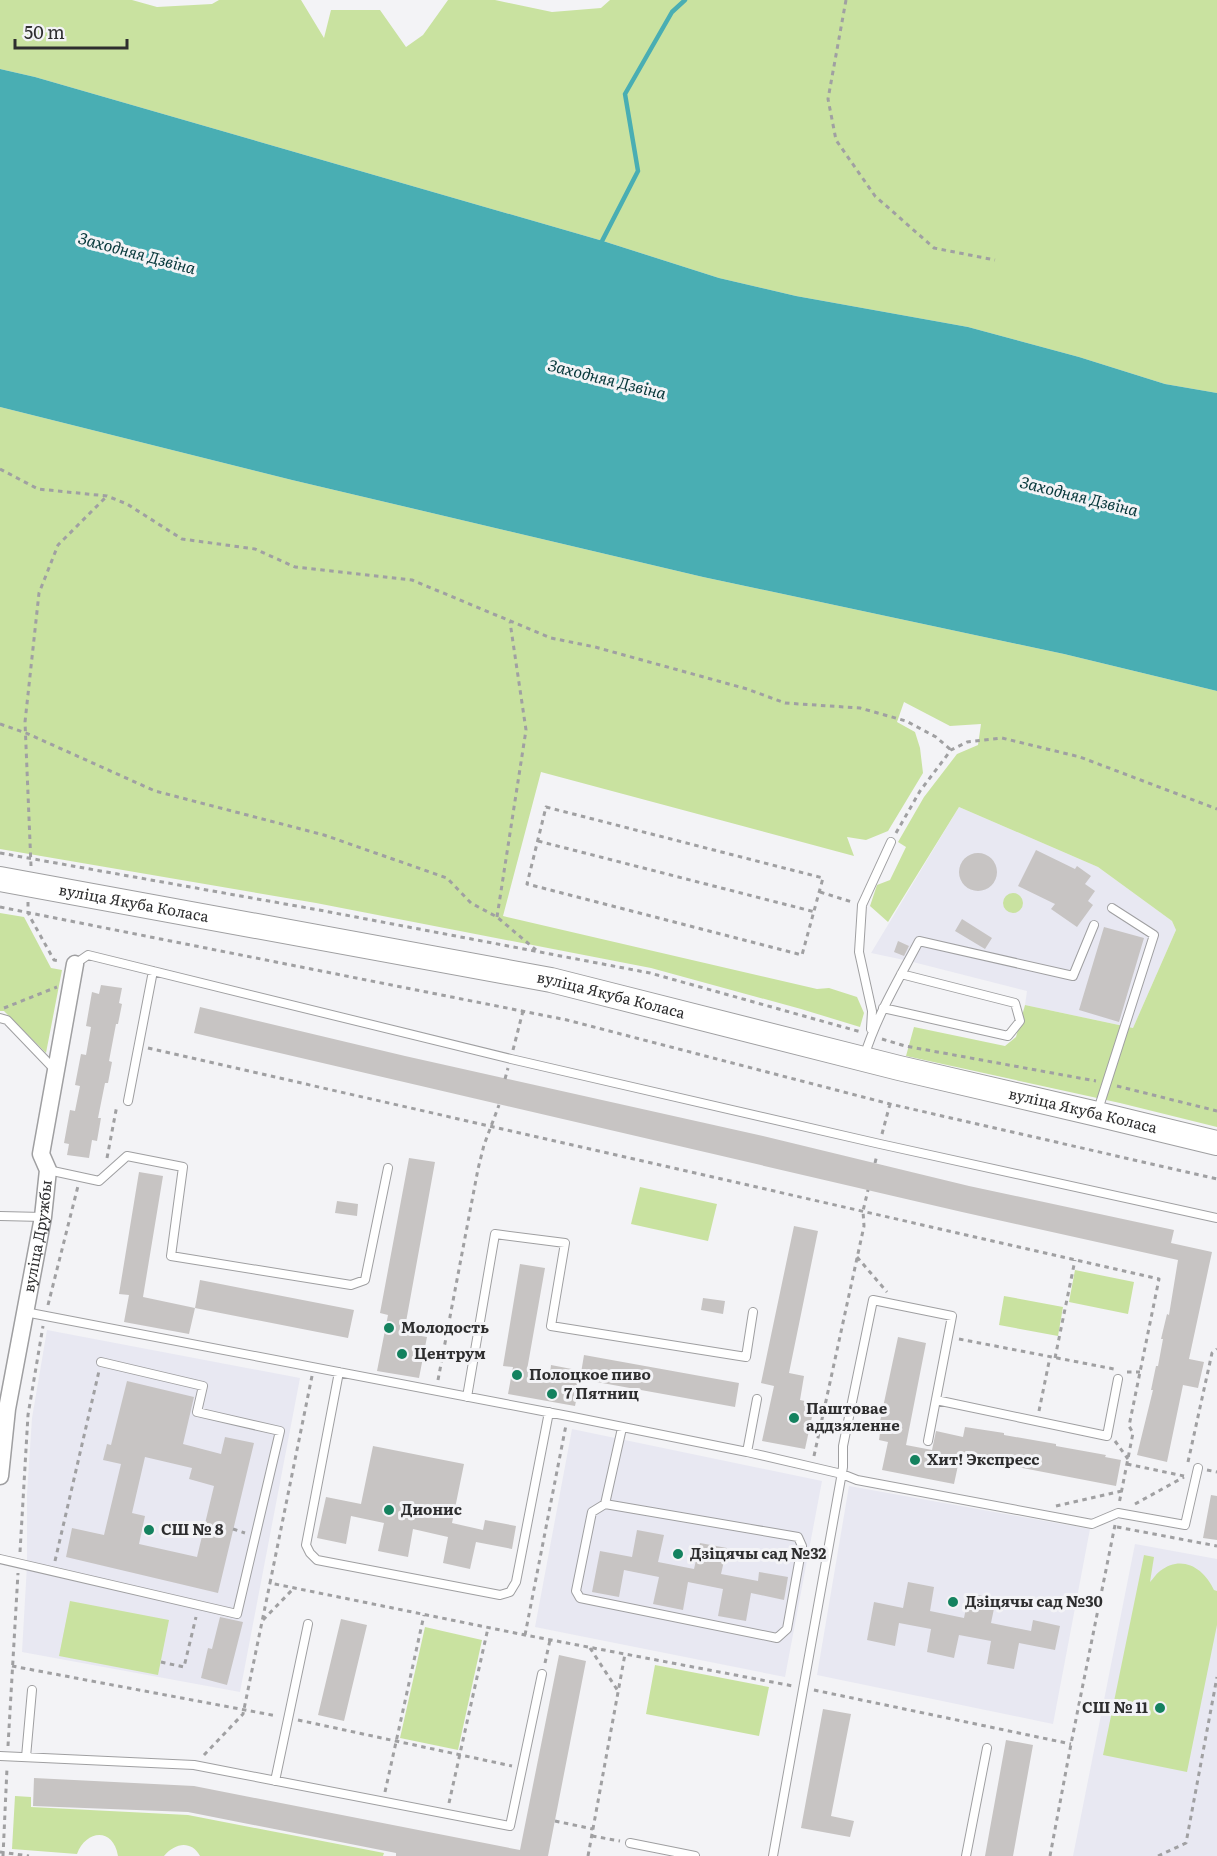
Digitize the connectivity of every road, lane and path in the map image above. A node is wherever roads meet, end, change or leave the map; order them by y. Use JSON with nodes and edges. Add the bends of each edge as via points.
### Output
{"nodes":[{"id":1,"x":846,"y":0,"type":"edge"},
{"id":2,"x":996,"y":260,"type":"dead end"},
{"id":3,"x":0,"y":469,"type":"edge"},
{"id":4,"x":107,"y":496,"type":"junction"},
{"id":5,"x":509,"y":621,"type":"junction"},
{"id":6,"x":0,"y":724,"type":"edge"},
{"id":7,"x":26,"y":733,"type":"junction"},
{"id":8,"x":951,"y":750,"type":"junction"},
{"id":9,"x":1217,"y":809,"type":"edge"},
{"id":10,"x":538,"y":842,"type":"junction"},
{"id":11,"x":891,"y":842,"type":"joint"},
{"id":12,"x":32,"y":859,"type":"dead end"},
{"id":13,"x":0,"y":879,"type":"edge"},
{"id":14,"x":819,"y":892,"type":"junction"},
{"id":15,"x":862,"y":904,"type":"junction"},
{"id":16,"x":0,"y":907,"type":"edge"},
{"id":17,"x":1112,"y":908,"type":"dead end"},
{"id":18,"x":815,"y":912,"type":"junction"},
{"id":19,"x":30,"y":917,"type":"dead end"},
{"id":20,"x":497,"y":917,"type":"junction"},
{"id":21,"x":1094,"y":925,"type":"dead end"},
{"id":22,"x":538,"y":951,"type":"dead end"},
{"id":23,"x":54,"y":960,"type":"dead end"},
{"id":24,"x":75,"y":964,"type":"joint"},
{"id":25,"x":153,"y":971,"type":"junction"},
{"id":26,"x":901,"y":974,"type":"junction"},
{"id":27,"x":72,"y":981,"type":"junction"},
{"id":28,"x":883,"y":1008,"type":"junction"},
{"id":29,"x":0,"y":1009,"type":"edge"},
{"id":30,"x":523,"y":1011,"type":"junction"},
{"id":31,"x":0,"y":1018,"type":"edge"},
{"id":32,"x":871,"y":1035,"type":"junction"},
{"id":33,"x":139,"y":1046,"type":"junction"},
{"id":34,"x":513,"y":1050,"type":"dead end"},
{"id":35,"x":864,"y":1058,"type":"junction"},
{"id":36,"x":55,"y":1070,"type":"junction"},
{"id":37,"x":123,"y":1100,"type":"joint"},
{"id":38,"x":890,"y":1104,"type":"junction"},
{"id":39,"x":499,"y":1105,"type":"dead end"},
{"id":40,"x":1097,"y":1114,"type":"junction"},
{"id":41,"x":491,"y":1126,"type":"junction"},
{"id":42,"x":1217,"y":1143,"type":"edge"},
{"id":43,"x":880,"y":1144,"type":"junction"},
{"id":44,"x":106,"y":1164,"type":"dead end"},
{"id":45,"x":388,"y":1168,"type":"dead end"},
{"id":46,"x":48,"y":1170,"type":"junction"},
{"id":47,"x":80,"y":1178,"type":"junction"},
{"id":48,"x":1217,"y":1179,"type":"edge"},
{"id":49,"x":868,"y":1190,"type":"dead end"},
{"id":50,"x":863,"y":1211,"type":"junction"},
{"id":51,"x":0,"y":1216,"type":"edge"},
{"id":52,"x":43,"y":1217,"type":"junction"},
{"id":53,"x":1217,"y":1218,"type":"edge"},
{"id":54,"x":857,"y":1257,"type":"junction"},
{"id":55,"x":1075,"y":1260,"type":"junction"},
{"id":56,"x":898,"y":1305,"type":"junction"},
{"id":57,"x":25,"y":1312,"type":"junction"},
{"id":58,"x":753,"y":1312,"type":"dead end"},
{"id":59,"x":45,"y":1316,"type":"junction"},
{"id":60,"x":948,"y":1337,"type":"junction"},
{"id":61,"x":1217,"y":1349,"type":"edge"},
{"id":62,"x":1050,"y":1357,"type":"junction"},
{"id":63,"x":1055,"y":1358,"type":"junction"},
{"id":64,"x":101,"y":1362,"type":"joint"},
{"id":65,"x":314,"y":1368,"type":"junction"},
{"id":66,"x":339,"y":1372,"type":"junction"},
{"id":67,"x":1140,"y":1372,"type":"junction"},
{"id":68,"x":1118,"y":1379,"type":"dead end"},
{"id":69,"x":436,"y":1391,"type":"junction"},
{"id":70,"x":467,"y":1397,"type":"junction"},
{"id":71,"x":757,"y":1399,"type":"dead end"},
{"id":72,"x":936,"y":1400,"type":"junction"},
{"id":73,"x":549,"y":1412,"type":"junction"},
{"id":74,"x":568,"y":1416,"type":"junction"},
{"id":75,"x":1037,"y":1422,"type":"junction"},
{"id":76,"x":622,"y":1428,"type":"junction"},
{"id":77,"x":1107,"y":1436,"type":"junction"},
{"id":78,"x":928,"y":1441,"type":"dead end"},
{"id":79,"x":747,"y":1452,"type":"junction"},
{"id":80,"x":1128,"y":1461,"type":"junction"},
{"id":81,"x":1189,"y":1461,"type":"dead end"},
{"id":82,"x":812,"y":1467,"type":"junction"},
{"id":83,"x":1198,"y":1468,"type":"dead end"},
{"id":84,"x":842,"y":1474,"type":"junction"},
{"id":85,"x":0,"y":1476,"type":"edge"},
{"id":86,"x":1122,"y":1491,"type":"junction"},
{"id":87,"x":605,"y":1504,"type":"junction"},
{"id":88,"x":1050,"y":1507,"type":"dead end"},
{"id":89,"x":1118,"y":1513,"type":"junction"},
{"id":90,"x":1115,"y":1526,"type":"junction"},
{"id":91,"x":1217,"y":1546,"type":"edge"},
{"id":92,"x":0,"y":1559,"type":"edge"},
{"id":93,"x":19,"y":1563,"type":"junction"},
{"id":94,"x":52,"y":1571,"type":"junction"},
{"id":95,"x":270,"y":1583,"type":"junction"},
{"id":96,"x":294,"y":1588,"type":"junction"},
{"id":97,"x":199,"y":1605,"type":"junction"},
{"id":98,"x":424,"y":1615,"type":"junction"},
{"id":99,"x":262,"y":1622,"type":"junction"},
{"id":100,"x":309,"y":1624,"type":"dead end"},
{"id":101,"x":488,"y":1628,"type":"junction"},
{"id":102,"x":525,"y":1635,"type":"junction"},
{"id":103,"x":550,"y":1640,"type":"junction"},
{"id":104,"x":590,"y":1647,"type":"junction"},
{"id":105,"x":626,"y":1654,"type":"junction"},
{"id":106,"x":161,"y":1662,"type":"dead end"},
{"id":107,"x":12,"y":1666,"type":"junction"},
{"id":108,"x":542,"y":1674,"type":"joint"},
{"id":109,"x":1217,"y":1677,"type":"edge"},
{"id":110,"x":804,"y":1688,"type":"junction"},
{"id":111,"x":32,"y":1690,"type":"dead end"},
{"id":112,"x":619,"y":1692,"type":"junction"},
{"id":113,"x":244,"y":1710,"type":"junction"},
{"id":114,"x":288,"y":1718,"type":"junction"},
{"id":115,"x":396,"y":1741,"type":"junction"},
{"id":116,"x":1071,"y":1744,"type":"junction"},
{"id":117,"x":987,"y":1748,"type":"dead end"},
{"id":118,"x":460,"y":1755,"type":"junction"},
{"id":119,"x":3,"y":1756,"type":"edge"},
{"id":120,"x":26,"y":1757,"type":"junction"},
{"id":121,"x":194,"y":1765,"type":"junction"},
{"id":122,"x":522,"y":1768,"type":"junction"},
{"id":123,"x":275,"y":1781,"type":"junction"},
{"id":124,"x":383,"y":1802,"type":"junction"},
{"id":125,"x":447,"y":1814,"type":"junction"},
{"id":126,"x":555,"y":1821,"type":"dead end"},
{"id":127,"x":593,"y":1829,"type":"junction"},
{"id":128,"x":592,"y":1836,"type":"junction"},
{"id":129,"x":630,"y":1843,"type":"joint"},
{"id":130,"x":2,"y":1854,"type":"edge"},
{"id":131,"x":29,"y":1856,"type":"edge"},
{"id":132,"x":588,"y":1856,"type":"edge"},
{"id":133,"x":695,"y":1856,"type":"edge"},
{"id":134,"x":773,"y":1856,"type":"edge"},
{"id":135,"x":966,"y":1856,"type":"edge"},
{"id":136,"x":1050,"y":1856,"type":"edge"},
{"id":137,"x":1158,"y":1856,"type":"edge"}],
"edges":[{"from":1,"to":2,"type":"path","via":[[828,99],[836,140],[875,196],[934,248]]},
{"from":3,"to":4,"type":"path","via":[[38,489]]},
{"from":4,"to":5,"type":"path","via":[[128,504],[182,539],[255,549],[295,567],[412,580]]},
{"from":4,"to":7,"type":"path","via":[[58,545],[39,593]]},
{"from":5,"to":8,"type":"path","via":[[551,638],[596,647],[785,703],[860,708],[906,721]]},
{"from":5,"to":20,"type":"path","via":[[526,730]]},
{"from":6,"to":7,"type":"path"},
{"from":7,"to":12,"type":"path"},
{"from":7,"to":20,"type":"path","via":[[155,791],[324,835],[447,878],[471,903]]},
{"from":8,"to":9,"type":"path","via":[[967,742],[1002,738],[1080,757]]},
{"from":8,"to":11,"type":"path","via":[[920,791]]},
{"from":10,"to":14,"type":"path","via":[[546,807],[823,878]]},
{"from":10,"to":18,"type":"path"},
{"from":10,"to":18,"type":"path","via":[[527,884],[802,955]]},
{"from":11,"to":15,"type":"lane"},
{"from":13,"to":35,"type":"street","name":"вуліца Якуба Коласа","via":[[550,980]]},
{"from":14,"to":15,"type":"path"},
{"from":14,"to":18,"type":"path"},
{"from":15,"to":32,"type":"lane","via":[[859,952],[872,1011]]},
{"from":16,"to":30,"type":"path"},
{"from":17,"to":40,"type":"lane","via":[[1154,935]]},
{"from":19,"to":23,"type":"path"},
{"from":20,"to":22,"type":"path"},
{"from":21,"to":26,"type":"lane","via":[[1073,976],[919,941]]},
{"from":24,"to":25,"type":"lane","via":[[88,955]]},
{"from":24,"to":27,"type":"street","name":"вуліца Дружбы"},
{"from":25,"to":33,"type":"lane"},
{"from":25,"to":43,"type":"lane"},
{"from":26,"to":28,"type":"lane"},
{"from":26,"to":28,"type":"lane","via":[[1015,1003],[1020,1021],[1008,1036]]},
{"from":27,"to":29,"type":"path"},
{"from":27,"to":36,"type":"street","name":"вуліца Дружбы"},
{"from":28,"to":32,"type":"lane"},
{"from":30,"to":34,"type":"path"},
{"from":30,"to":38,"type":"path"},
{"from":31,"to":36,"type":"lane","via":[[7,1020]]},
{"from":32,"to":35,"type":"lane"},
{"from":33,"to":37,"type":"lane"},
{"from":33,"to":41,"type":"path"},
{"from":35,"to":40,"type":"street","name":"вуліца Якуба Коласа"},
{"from":36,"to":46,"type":"street","name":"вуліца Дружбы","via":[[41,1154]]},
{"from":37,"to":44,"type":"path"},
{"from":38,"to":43,"type":"path"},
{"from":38,"to":48,"type":"path"},
{"from":39,"to":41,"type":"path"},
{"from":40,"to":42,"type":"street","name":"вуліца Якуба Коласа"},
{"from":41,"to":50,"type":"path"},
{"from":41,"to":69,"type":"path","via":[[478,1169]]},
{"from":43,"to":53,"type":"lane"},
{"from":45,"to":47,"type":"lane","via":[[365,1280],[351,1285],[171,1256],[183,1167],[127,1156],[99,1181]]},
{"from":46,"to":47,"type":"lane"},
{"from":46,"to":52,"type":"street","name":"вуліца Дружбы"},
{"from":47,"to":59,"type":"path"},
{"from":49,"to":50,"type":"path"},
{"from":50,"to":54,"type":"path"},
{"from":50,"to":55,"type":"path"},
{"from":51,"to":52,"type":"lane"},
{"from":52,"to":57,"type":"street","name":"вуліца Дружбы"},
{"from":54,"to":56,"type":"path"},
{"from":54,"to":82,"type":"path"},
{"from":55,"to":63,"type":"path"},
{"from":55,"to":67,"type":"path","via":[[1159,1279]]},
{"from":56,"to":60,"type":"lane","via":[[952,1316]]},
{"from":56,"to":84,"type":"lane","via":[[873,1300],[843,1446]]},
{"from":57,"to":59,"type":"lane"},
{"from":57,"to":85,"type":"street","name":"вуліца Дружбы","via":[[6,1409]]},
{"from":58,"to":70,"type":"lane","via":[[746,1357],[551,1326],[565,1243],[495,1234]]},
{"from":59,"to":65,"type":"lane"},
{"from":59,"to":93,"type":"path","via":[[28,1415]]},
{"from":60,"to":62,"type":"path"},
{"from":60,"to":72,"type":"lane"},
{"from":61,"to":81,"type":"path","via":[[1212,1353]]},
{"from":62,"to":63,"type":"path"},
{"from":62,"to":75,"type":"path"},
{"from":63,"to":67,"type":"path"},
{"from":64,"to":94,"type":"path"},
{"from":64,"to":97,"type":"lane","via":[[203,1386],[197,1412],[280,1431],[237,1614]]},
{"from":65,"to":66,"type":"lane"},
{"from":65,"to":95,"type":"path"},
{"from":66,"to":69,"type":"lane"},
{"from":66,"to":73,"type":"lane","via":[[306,1545],[310,1553],[317,1560],[500,1595],[510,1592],[516,1582]]},
{"from":67,"to":80,"type":"path","via":[[1127,1426],[1133,1433]]},
{"from":68,"to":77,"type":"lane"},
{"from":69,"to":70,"type":"lane"},
{"from":70,"to":73,"type":"lane"},
{"from":71,"to":79,"type":"lane"},
{"from":72,"to":75,"type":"lane"},
{"from":72,"to":78,"type":"lane"},
{"from":73,"to":74,"type":"lane"},
{"from":74,"to":76,"type":"lane"},
{"from":74,"to":102,"type":"path"},
{"from":75,"to":77,"type":"lane"},
{"from":76,"to":79,"type":"lane"},
{"from":76,"to":87,"type":"lane"},
{"from":77,"to":80,"type":"path"},
{"from":79,"to":82,"type":"lane"},
{"from":80,"to":86,"type":"path"},
{"from":80,"to":89,"type":"path","via":[[1186,1476]]},
{"from":82,"to":84,"type":"lane"},
{"from":83,"to":89,"type":"lane","via":[[1185,1525]]},
{"from":84,"to":89,"type":"lane","via":[[1092,1524]]},
{"from":84,"to":110,"type":"lane"},
{"from":86,"to":88,"type":"path"},
{"from":86,"to":89,"type":"path"},
{"from":87,"to":87,"type":"lane","via":[[592,1512],[576,1591],[580,1598],[777,1638],[787,1629],[802,1546],[798,1537]]},
{"from":89,"to":90,"type":"path"},
{"from":90,"to":91,"type":"path"},
{"from":90,"to":116,"type":"path"},
{"from":92,"to":93,"type":"lane"},
{"from":93,"to":94,"type":"lane"},
{"from":93,"to":107,"type":"path"},
{"from":94,"to":97,"type":"lane"},
{"from":95,"to":96,"type":"path"},
{"from":95,"to":99,"type":"path"},
{"from":96,"to":98,"type":"path"},
{"from":96,"to":99,"type":"path"},
{"from":97,"to":106,"type":"path","via":[[184,1667]]},
{"from":98,"to":101,"type":"path"},
{"from":98,"to":115,"type":"path"},
{"from":99,"to":113,"type":"path"},
{"from":100,"to":114,"type":"lane"},
{"from":101,"to":102,"type":"path"},
{"from":101,"to":118,"type":"path"},
{"from":102,"to":103,"type":"path"},
{"from":103,"to":104,"type":"path"},
{"from":103,"to":108,"type":"path"},
{"from":104,"to":105,"type":"path"},
{"from":104,"to":112,"type":"path"},
{"from":105,"to":110,"type":"path"},
{"from":105,"to":112,"type":"path"},
{"from":107,"to":113,"type":"path"},
{"from":107,"to":119,"type":"path"},
{"from":108,"to":122,"type":"lane"},
{"from":109,"to":137,"type":"path","via":[[1186,1843]]},
{"from":110,"to":116,"type":"path"},
{"from":110,"to":134,"type":"lane"},
{"from":111,"to":120,"type":"lane"},
{"from":112,"to":127,"type":"path"},
{"from":113,"to":114,"type":"path"},
{"from":113,"to":121,"type":"path"},
{"from":114,"to":115,"type":"path"},
{"from":114,"to":123,"type":"lane"},
{"from":115,"to":118,"type":"path"},
{"from":115,"to":124,"type":"path"},
{"from":116,"to":136,"type":"path"},
{"from":117,"to":135,"type":"lane"},
{"from":118,"to":122,"type":"path"},
{"from":118,"to":125,"type":"path"},
{"from":119,"to":120,"type":"lane"},
{"from":119,"to":130,"type":"path"},
{"from":120,"to":121,"type":"lane"},
{"from":121,"to":123,"type":"lane"},
{"from":122,"to":125,"type":"lane","via":[[510,1826]]},
{"from":123,"to":124,"type":"lane"},
{"from":124,"to":125,"type":"lane"},
{"from":126,"to":127,"type":"path"},
{"from":127,"to":128,"type":"path"},
{"from":128,"to":129,"type":"path"},
{"from":128,"to":132,"type":"path"},
{"from":129,"to":133,"type":"lane"},
{"from":130,"to":131,"type":"path"}]}
